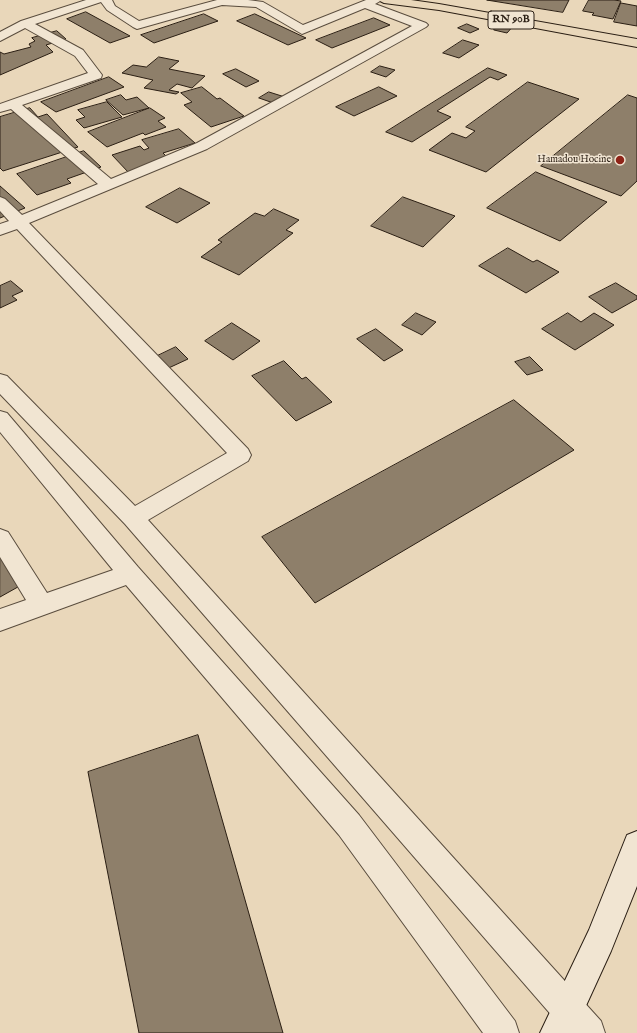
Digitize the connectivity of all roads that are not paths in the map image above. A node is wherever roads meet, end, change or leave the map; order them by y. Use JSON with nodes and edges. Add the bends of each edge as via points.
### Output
{"nodes":[{"id":1,"x":97,"y":0,"type":"edge"},
{"id":2,"x":106,"y":0,"type":"edge"},
{"id":3,"x":384,"y":0,"type":"edge"},
{"id":4,"x":437,"y":0,"type":"edge"},
{"id":5,"x":415,"y":2,"type":"edge"},
{"id":6,"x":371,"y":3,"type":"edge"},
{"id":7,"x":25,"y":23,"type":"junction"},
{"id":8,"x":0,"y":37,"type":"edge"},
{"id":9,"x":637,"y":38,"type":"edge"},
{"id":10,"x":637,"y":43,"type":"edge"},
{"id":11,"x":7,"y":106,"type":"edge"},
{"id":12,"x":109,"y":185,"type":"junction"},
{"id":13,"x":0,"y":202,"type":"edge"},
{"id":14,"x":18,"y":223,"type":"junction"},
{"id":15,"x":0,"y":230,"type":"edge"},
{"id":16,"x":0,"y":381,"type":"edge"},
{"id":17,"x":0,"y":418,"type":"edge"},
{"id":18,"x":133,"y":518,"type":"junction"},
{"id":19,"x":0,"y":538,"type":"edge"},
{"id":20,"x":130,"y":574,"type":"junction"},
{"id":21,"x":42,"y":605,"type":"junction"},
{"id":22,"x":0,"y":620,"type":"edge"},
{"id":23,"x":637,"y":845,"type":"edge"},
{"id":24,"x":562,"y":1021,"type":"edge"},
{"id":25,"x":503,"y":1033,"type":"edge"},
{"id":26,"x":589,"y":1033,"type":"edge"}],
"edges":[{"from":1,"to":7,"type":"street"},
{"from":2,"to":6,"type":"street","via":[[111,8],[137,25],[222,2],[259,4],[302,30]]},
{"from":3,"to":5,"type":"main road","number":"RN 90B"},
{"from":4,"to":9,"type":"main road","number":"RN 90B"},
{"from":5,"to":10,"type":"main road","number":"RN 90B"},
{"from":6,"to":12,"type":"street","via":[[422,26],[202,146]]},
{"from":7,"to":8,"type":"street"},
{"from":7,"to":11,"type":"street","via":[[79,53],[96,75]]},
{"from":11,"to":12,"type":"street"},
{"from":12,"to":14,"type":"street"},
{"from":13,"to":14,"type":"street"},
{"from":14,"to":15,"type":"street"},
{"from":14,"to":18,"type":"street","via":[[241,455]]},
{"from":16,"to":18,"type":"street"},
{"from":17,"to":20,"type":"street"},
{"from":18,"to":24,"type":"street"},
{"from":19,"to":21,"type":"street"},
{"from":20,"to":21,"type":"street"},
{"from":20,"to":25,"type":"street","via":[[349,824]]},
{"from":21,"to":22,"type":"street"},
{"from":23,"to":24,"type":"street","via":[[617,899]]},
{"from":24,"to":26,"type":"street"}]}
